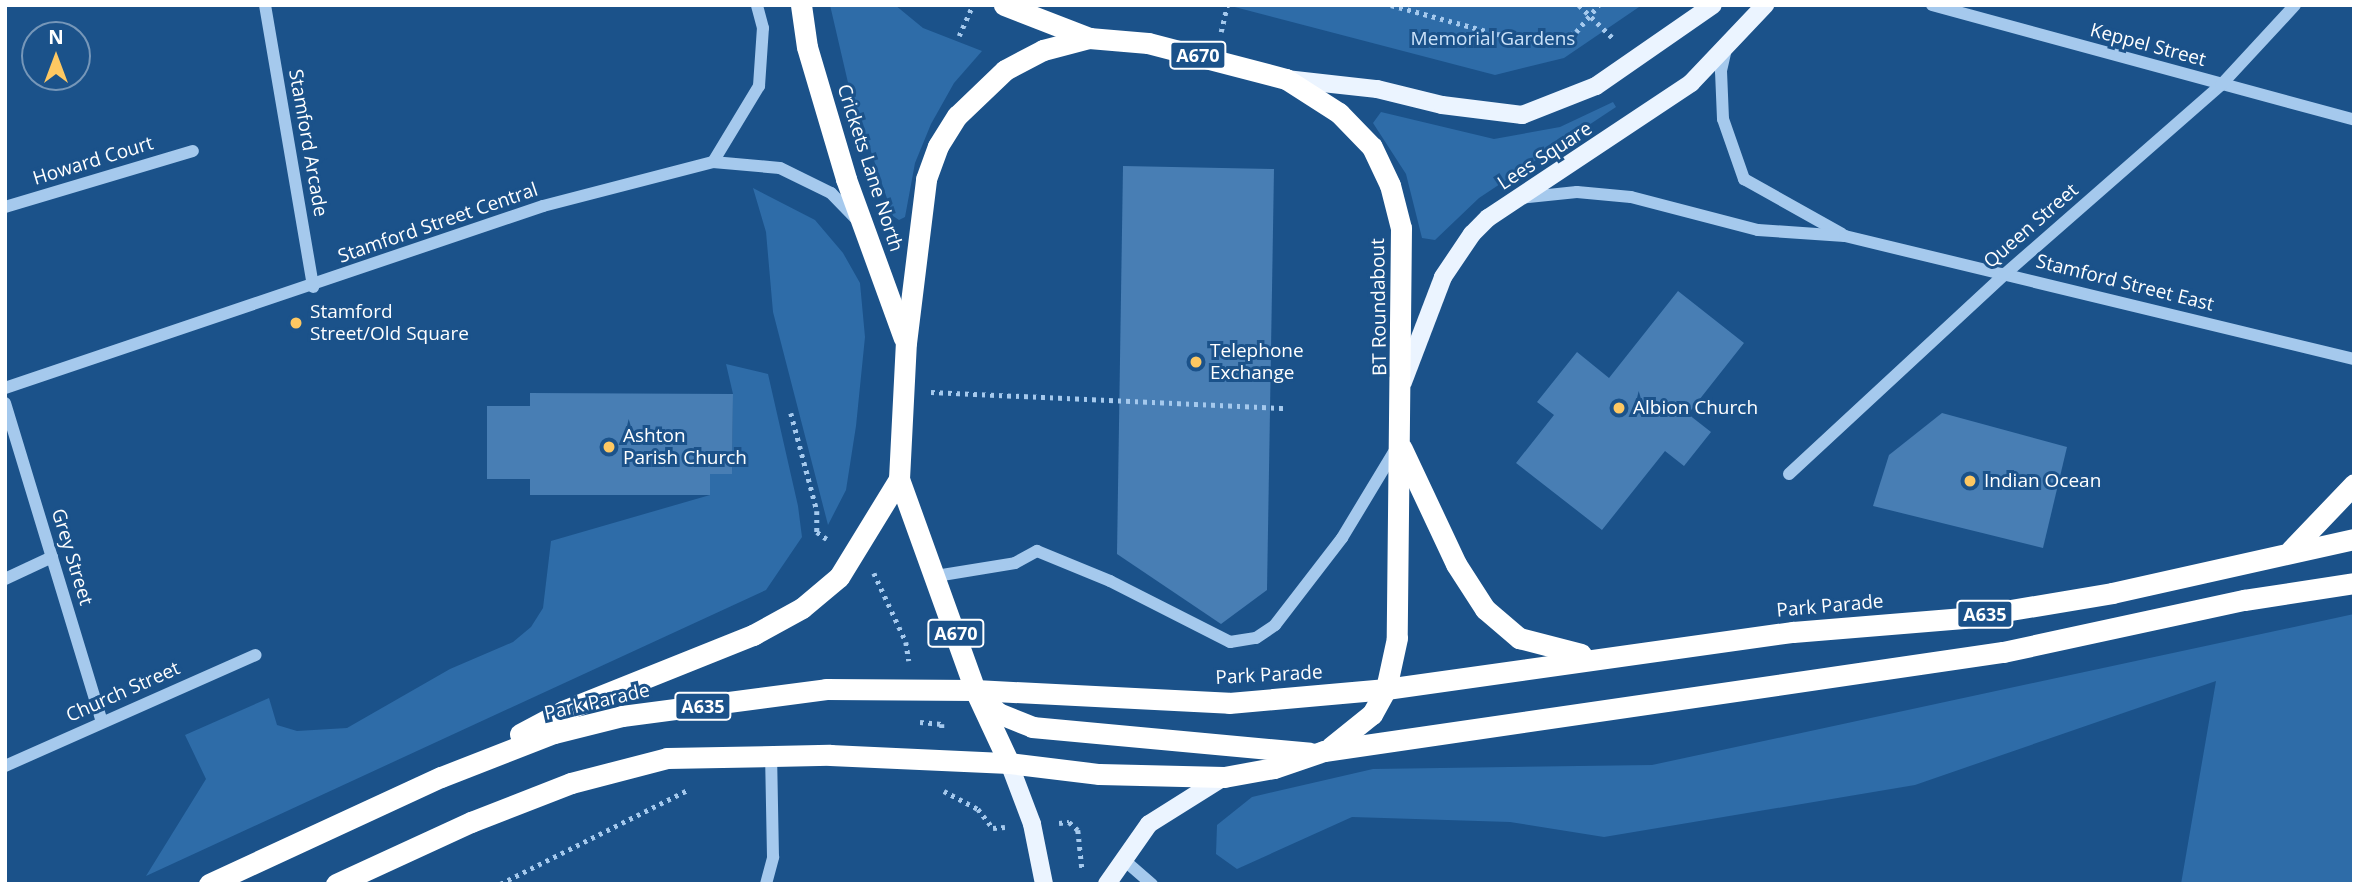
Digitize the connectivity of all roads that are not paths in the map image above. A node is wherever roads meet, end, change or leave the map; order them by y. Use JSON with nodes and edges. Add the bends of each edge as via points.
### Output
{"nodes":[{"id":1,"x":265,"y":5,"type":"edge"},
{"id":2,"x":757,"y":5,"type":"edge"},
{"id":3,"x":801,"y":5,"type":"edge"},
{"id":4,"x":1004,"y":5,"type":"edge"},
{"id":5,"x":1713,"y":5,"type":"edge"},
{"id":6,"x":1765,"y":5,"type":"edge"},
{"id":7,"x":1932,"y":5,"type":"edge"},
{"id":8,"x":2295,"y":5,"type":"edge"},
{"id":9,"x":1089,"y":38,"type":"junction"},
{"id":10,"x":1727,"y":49,"type":"junction"},
{"id":11,"x":1286,"y":79,"type":"junction"},
{"id":12,"x":2221,"y":85,"type":"junction"},
{"id":13,"x":2354,"y":120,"type":"edge"},
{"id":14,"x":192,"y":151,"type":"dead end"},
{"id":15,"x":713,"y":162,"type":"junction"},
{"id":16,"x":1518,"y":198,"type":"junction"},
{"id":17,"x":5,"y":208,"type":"edge"},
{"id":18,"x":868,"y":236,"type":"junction"},
{"id":19,"x":1846,"y":236,"type":"junction"},
{"id":20,"x":2005,"y":274,"type":"junction"},
{"id":21,"x":313,"y":287,"type":"junction"},
{"id":22,"x":905,"y":343,"type":"junction"},
{"id":23,"x":2354,"y":359,"type":"edge"},
{"id":24,"x":1402,"y":385,"type":"junction"},
{"id":25,"x":5,"y":388,"type":"edge"},
{"id":26,"x":5,"y":403,"type":"edge"},
{"id":27,"x":1399,"y":444,"type":"junction"},
{"id":28,"x":1789,"y":474,"type":"dead end"},
{"id":29,"x":899,"y":479,"type":"junction"},
{"id":30,"x":2354,"y":484,"type":"edge"},
{"id":31,"x":2354,"y":539,"type":"edge"},
{"id":32,"x":2291,"y":550,"type":"junction"},
{"id":33,"x":52,"y":557,"type":"junction"},
{"id":34,"x":936,"y":576,"type":"junction"},
{"id":35,"x":5,"y":579,"type":"edge"},
{"id":36,"x":2354,"y":583,"type":"edge"},
{"id":37,"x":256,"y":655,"type":"dead end"},
{"id":38,"x":1611,"y":656,"type":"junction"},
{"id":39,"x":1386,"y":689,"type":"junction"},
{"id":40,"x":975,"y":690,"type":"junction"},
{"id":41,"x":102,"y":722,"type":"junction"},
{"id":42,"x":1320,"y":753,"type":"junction"},
{"id":43,"x":771,"y":754,"type":"junction"},
{"id":44,"x":1009,"y":763,"type":"junction"},
{"id":45,"x":5,"y":765,"type":"edge"},
{"id":46,"x":440,"y":777,"type":"junction"},
{"id":47,"x":1224,"y":777,"type":"junction"},
{"id":48,"x":1124,"y":860,"type":"junction"},
{"id":49,"x":209,"y":884,"type":"edge"},
{"id":50,"x":336,"y":884,"type":"edge"},
{"id":51,"x":766,"y":884,"type":"edge"},
{"id":52,"x":1044,"y":884,"type":"edge"},
{"id":53,"x":1107,"y":884,"type":"edge"},
{"id":54,"x":1152,"y":884,"type":"edge"}],
"edges":[{"from":1,"to":21,"type":"street","name":"Stamford Arcade"},
{"from":2,"to":15,"type":"street","via":[[763,28],[759,86]]},
{"from":3,"to":18,"type":"highway","name":"Crickets Lane North","number":"A670","via":[[807,47]]},
{"from":4,"to":9,"type":"highway","number":"A670"},
{"from":5,"to":11,"type":"main road","name":"Lees Square","via":[[1597,86],[1522,115],[1442,105],[1377,89]]},
{"from":6,"to":10,"type":"main road","name":"Lees Square"},
{"from":7,"to":12,"type":"street","name":"Keppel Street"},
{"from":8,"to":12,"type":"street","name":"Queen Street"},
{"from":9,"to":11,"type":"highway","name":"BT Roundabout","number":"A670","via":[[1148,43]]},
{"from":9,"to":22,"type":"highway","name":"BT Roundabout","number":"A670","via":[[1043,50],[1005,70],[957,116],[938,146],[926,179]]},
{"from":10,"to":16,"type":"main road","name":"Lees Square","via":[[1648,115]]},
{"from":10,"to":19,"type":"street","name":"Stamford Street East","via":[[1721,71],[1723,120],[1744,179]]},
{"from":11,"to":24,"type":"highway","name":"BT Roundabout","number":"A670","via":[[1339,113],[1372,147],[1390,185],[1401,228]]},
{"from":12,"to":13,"type":"street","name":"Keppel Street"},
{"from":12,"to":20,"type":"street","name":"Queen Street"},
{"from":14,"to":17,"type":"street","name":"Howard Court"},
{"from":15,"to":18,"type":"street","name":"Stamford Street Central","via":[[751,162],[807,179],[831,193]]},
{"from":15,"to":21,"type":"street","name":"Stamford Street Central","via":[[543,206]]},
{"from":16,"to":19,"type":"street","name":"Stamford Street East","via":[[1577,192],[1631,197],[1758,230]]},
{"from":16,"to":24,"type":"main road","name":"Lees Square","via":[[1488,218],[1457,254],[1424,318]]},
{"from":18,"to":22,"type":"highway","name":"Crickets Lane North","number":"A670"},
{"from":19,"to":20,"type":"street","name":"Stamford Street East"},
{"from":20,"to":23,"type":"street","name":"Stamford Street East"},
{"from":20,"to":28,"type":"street","name":"Queen Street"},
{"from":21,"to":25,"type":"street","name":"Stamford Street Central"},
{"from":22,"to":29,"type":"highway","name":"BT Roundabout","number":"A670"},
{"from":24,"to":27,"type":"highway","name":"BT Roundabout","number":"A670"},
{"from":26,"to":33,"type":"street","name":"Grey Street"},
{"from":27,"to":34,"type":"street","via":[[1342,538],[1275,625],[1256,638],[1230,642],[1111,581],[1037,551],[1015,563]]},
{"from":27,"to":38,"type":"highway","number":"A635","via":[[1456,564],[1485,609],[1519,638],[1540,647]]},
{"from":27,"to":39,"type":"highway","name":"BT Roundabout","number":"A670","via":[[1399,615]]},
{"from":29,"to":34,"type":"highway","name":"BT Roundabout","number":"A670"},
{"from":29,"to":46,"type":"highway","via":[[839,577],[802,608],[753,635],[563,711]]},
{"from":30,"to":32,"type":"highway"},
{"from":31,"to":32,"type":"highway","name":"Park Parade","number":"A635"},
{"from":32,"to":38,"type":"highway","name":"Park Parade","number":"A635","via":[[2112,593],[1963,618],[1793,632]]},
{"from":33,"to":35,"type":"street"},
{"from":33,"to":41,"type":"street","name":"Grey Street"},
{"from":34,"to":40,"type":"highway","name":"BT Roundabout","number":"A670"},
{"from":36,"to":42,"type":"highway","number":"A635","via":[[2244,600],[2003,652]]},
{"from":37,"to":41,"type":"street","name":"Church Street"},
{"from":38,"to":39,"type":"highway","name":"Park Parade","number":"A635"},
{"from":39,"to":40,"type":"highway","name":"Park Parade","number":"A635","via":[[1230,703]]},
{"from":39,"to":42,"type":"highway","name":"BT Roundabout","number":"A670","via":[[1363,723]]},
{"from":40,"to":42,"type":"highway","via":[[998,713],[1032,727]]},
{"from":40,"to":44,"type":"highway","name":"BT Roundabout"},
{"from":40,"to":46,"type":"highway","name":"Park Parade","number":"A635","via":[[826,689],[622,716],[554,733]]},
{"from":41,"to":45,"type":"street","name":"Church Street"},
{"from":42,"to":47,"type":"highway"},
{"from":43,"to":44,"type":"highway"},
{"from":43,"to":50,"type":"highway","via":[[667,758],[571,783],[471,822]]},
{"from":43,"to":51,"type":"street","via":[[773,857]]},
{"from":44,"to":47,"type":"highway","via":[[1099,774]]},
{"from":44,"to":52,"type":"main road","via":[[1032,824]]},
{"from":46,"to":49,"type":"highway","name":"Park Parade","number":"A635"},
{"from":47,"to":48,"type":"main road","via":[[1149,824]]},
{"from":48,"to":53,"type":"main road"},
{"from":48,"to":54,"type":"street"}]}
